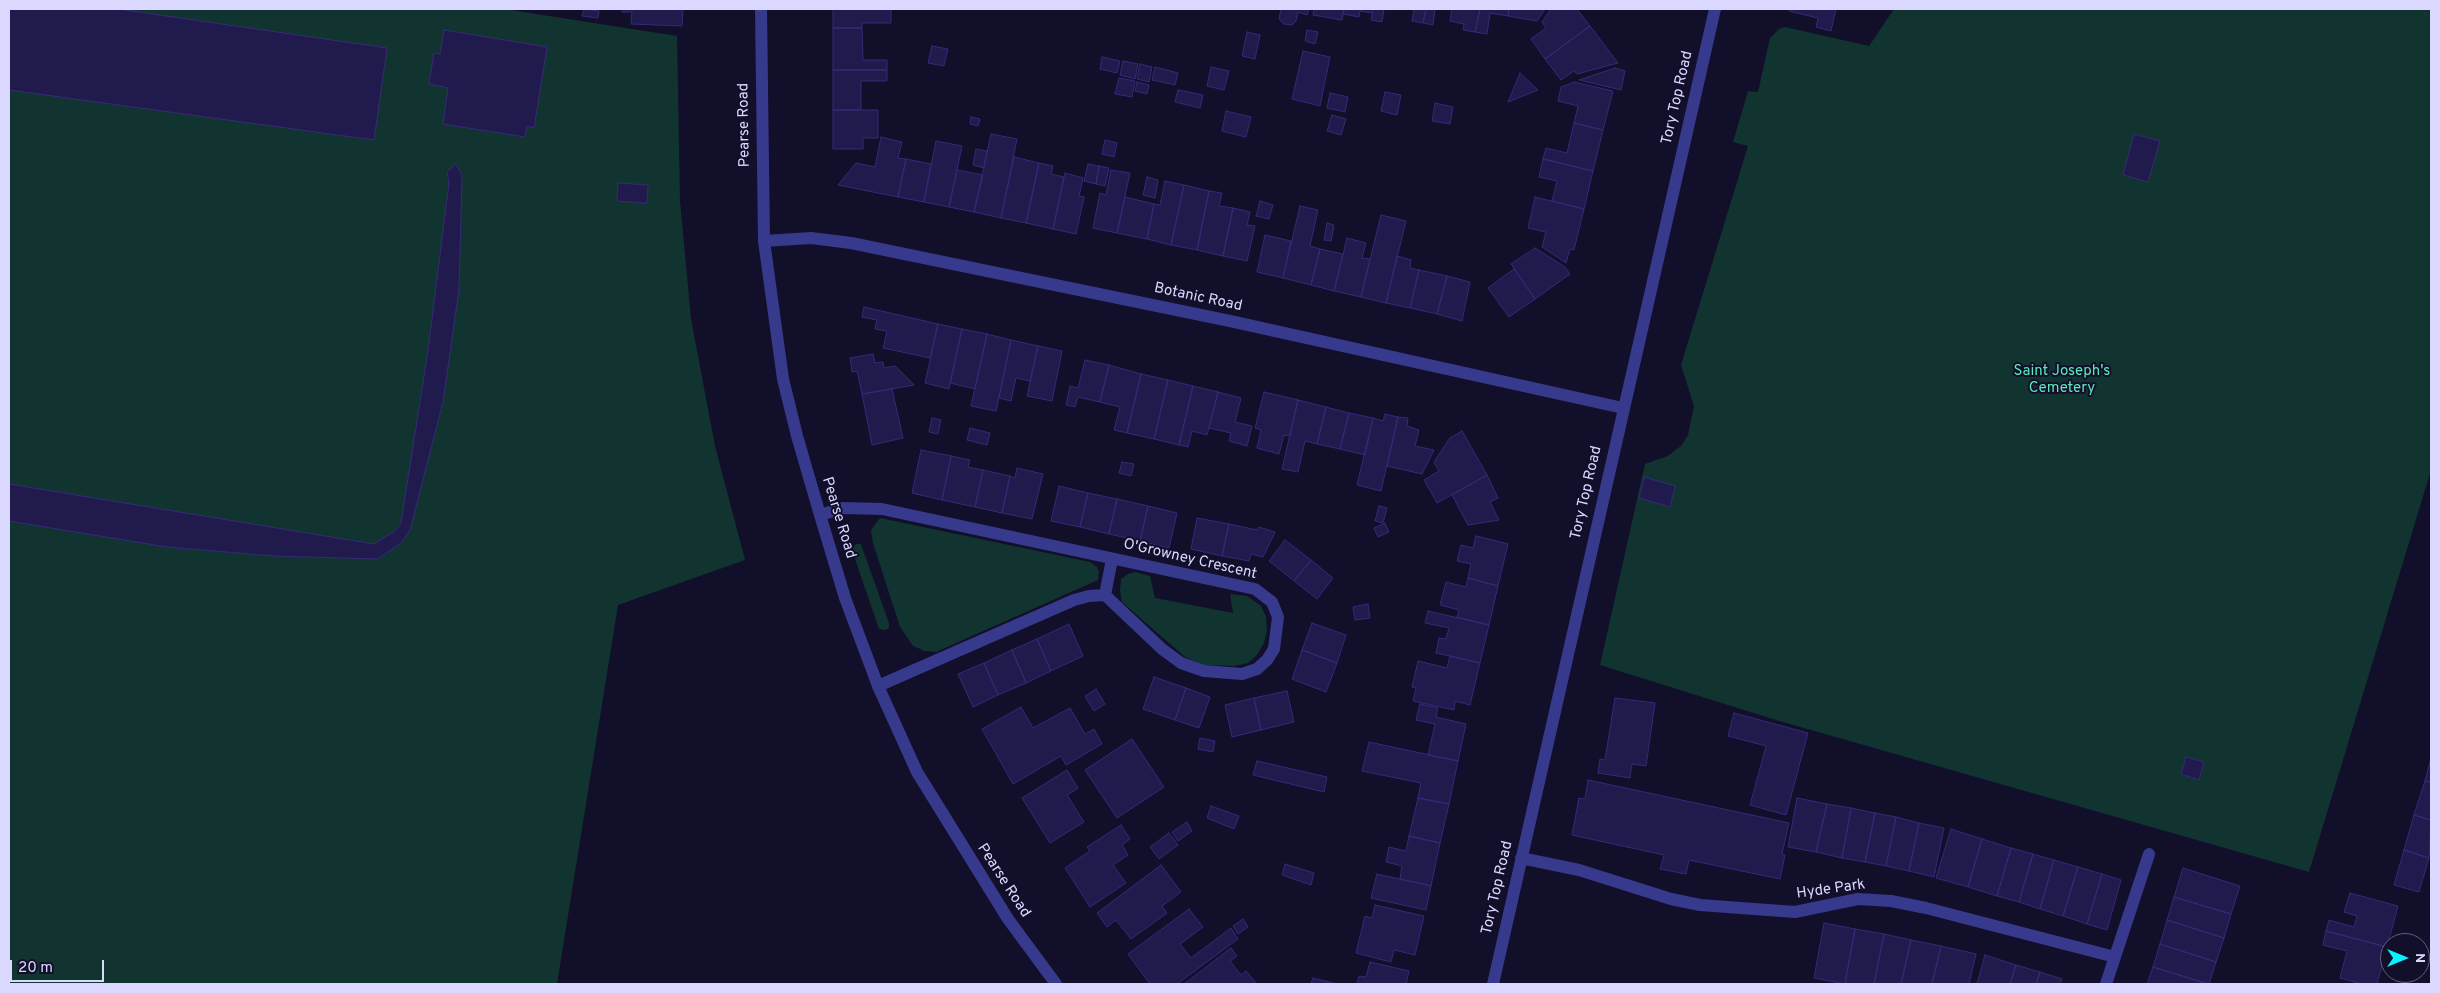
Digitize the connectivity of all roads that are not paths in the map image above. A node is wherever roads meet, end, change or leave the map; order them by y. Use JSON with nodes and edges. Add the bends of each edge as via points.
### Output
{"nodes":[{"id":1,"x":761,"y":9,"type":"edge"},
{"id":2,"x":1715,"y":9,"type":"edge"},
{"id":3,"x":764,"y":241,"type":"junction"},
{"id":4,"x":1623,"y":408,"type":"junction"},
{"id":5,"x":820,"y":516,"type":"junction"},
{"id":6,"x":1112,"y":560,"type":"junction"},
{"id":7,"x":1105,"y":596,"type":"junction"},
{"id":8,"x":878,"y":686,"type":"junction"},
{"id":9,"x":2149,"y":854,"type":"dead end"},
{"id":10,"x":1521,"y":858,"type":"junction"},
{"id":11,"x":2115,"y":957,"type":"junction"},
{"id":12,"x":1056,"y":984,"type":"edge"},
{"id":13,"x":1492,"y":984,"type":"edge"},
{"id":14,"x":2106,"y":984,"type":"edge"}],
"edges":[{"from":1,"to":3,"type":"street","name":"Pearse Road"},
{"from":2,"to":4,"type":"street","name":"Tory Top Road"},
{"from":3,"to":4,"type":"street","name":"Botanic Road","via":[[811,238],[851,243]]},
{"from":3,"to":5,"type":"street","name":"Pearse Road","via":[[783,379]]},
{"from":4,"to":10,"type":"street","name":"Tory Top Road"},
{"from":5,"to":6,"type":"street","name":"O'Growney Crescent","via":[[843,508],[882,509]]},
{"from":5,"to":8,"type":"street","name":"Pearse Road"},
{"from":6,"to":7,"type":"street","name":"O'Growney Crescent"},
{"from":6,"to":7,"type":"street","name":"O'Growney Crescent","via":[[1255,589],[1272,602],[1278,617],[1274,650],[1257,669],[1228,674],[1204,671],[1181,663],[1162,649]]},
{"from":7,"to":8,"type":"street","via":[[1074,600]]},
{"from":8,"to":12,"type":"street","name":"Pearse Road","via":[[917,772],[1008,919]]},
{"from":9,"to":11,"type":"street"},
{"from":10,"to":11,"type":"street","name":"Hyde Park","via":[[1579,870],[1700,905],[1795,912],[1858,899],[1891,901]]},
{"from":10,"to":13,"type":"street","name":"Tory Top Road"},
{"from":11,"to":14,"type":"street"}]}
